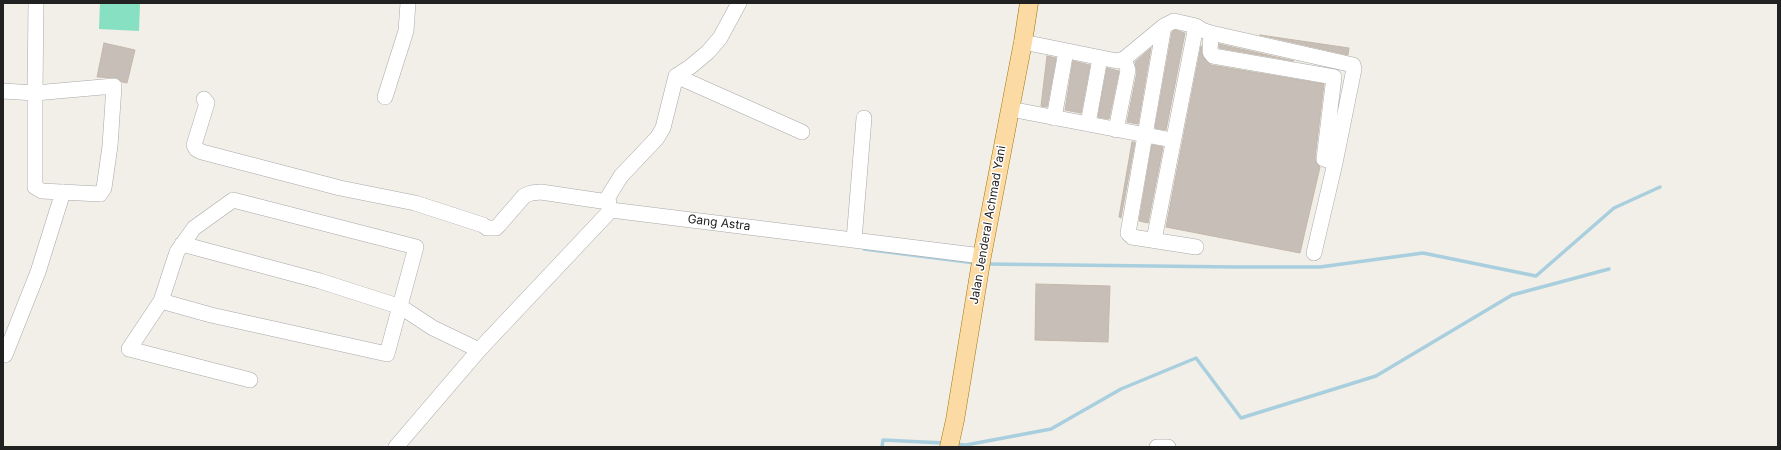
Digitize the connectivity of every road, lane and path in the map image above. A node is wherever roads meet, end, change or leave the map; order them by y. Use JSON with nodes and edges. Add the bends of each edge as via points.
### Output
{"nodes":[{"id":1,"x":36,"y":3,"type":"edge"},
{"id":2,"x":408,"y":3,"type":"edge"},
{"id":3,"x":740,"y":3,"type":"edge"},
{"id":4,"x":1029,"y":3,"type":"edge"},
{"id":5,"x":1164,"y":26,"type":"junction"},
{"id":6,"x":1196,"y":26,"type":"junction"},
{"id":7,"x":1211,"y":33,"type":"junction"},
{"id":8,"x":1023,"y":42,"type":"junction"},
{"id":9,"x":1066,"y":51,"type":"junction"},
{"id":10,"x":1100,"y":58,"type":"junction"},
{"id":11,"x":1124,"y":59,"type":"junction"},
{"id":12,"x":1337,"y":60,"type":"junction"},
{"id":13,"x":676,"y":76,"type":"junction"},
{"id":14,"x":1334,"y":77,"type":"junction"},
{"id":15,"x":3,"y":92,"type":"edge"},
{"id":16,"x":35,"y":92,"type":"junction"},
{"id":17,"x":385,"y":97,"type":"dead end"},
{"id":18,"x":204,"y":98,"type":"dead end"},
{"id":19,"x":1010,"y":109,"type":"junction"},
{"id":20,"x":864,"y":118,"type":"dead end"},
{"id":21,"x":1054,"y":118,"type":"junction"},
{"id":22,"x":1088,"y":124,"type":"junction"},
{"id":23,"x":1116,"y":130,"type":"junction"},
{"id":24,"x":802,"y":132,"type":"dead end"},
{"id":25,"x":1146,"y":136,"type":"junction"},
{"id":26,"x":1172,"y":140,"type":"junction"},
{"id":27,"x":1335,"y":163,"type":"junction"},
{"id":28,"x":63,"y":192,"type":"junction"},
{"id":29,"x":610,"y":206,"type":"junction"},
{"id":30,"x":854,"y":240,"type":"junction"},
{"id":31,"x":1154,"y":240,"type":"junction"},
{"id":32,"x":182,"y":244,"type":"junction"},
{"id":33,"x":1196,"y":247,"type":"dead end"},
{"id":34,"x":1314,"y":253,"type":"dead end"},
{"id":35,"x":981,"y":264,"type":"junction"},
{"id":36,"x":161,"y":301,"type":"junction"},
{"id":37,"x":401,"y":307,"type":"junction"},
{"id":38,"x":479,"y":350,"type":"junction"},
{"id":39,"x":5,"y":354,"type":"dead end"},
{"id":40,"x":250,"y":380,"type":"dead end"},
{"id":41,"x":396,"y":447,"type":"edge"},
{"id":42,"x":949,"y":447,"type":"edge"},
{"id":43,"x":1157,"y":447,"type":"edge"},
{"id":44,"x":1168,"y":447,"type":"edge"}],
"edges":[{"from":1,"to":16,"type":"street"},
{"from":2,"to":17,"type":"street","via":[[406,31]]},
{"from":3,"to":13,"type":"street","via":[[720,38],[708,52]]},
{"from":4,"to":8,"type":"main road","name":"Jalan Jenderal Achmad Yani"},
{"from":5,"to":6,"type":"street","via":[[1174,21]]},
{"from":5,"to":11,"type":"street"},
{"from":5,"to":25,"type":"street"},
{"from":6,"to":7,"type":"street"},
{"from":6,"to":26,"type":"street"},
{"from":7,"to":12,"type":"street"},
{"from":7,"to":14,"type":"street","via":[[1210,52],[1213,56]]},
{"from":8,"to":9,"type":"street"},
{"from":8,"to":19,"type":"main road","name":"Jalan Jenderal Achmad Yani"},
{"from":9,"to":10,"type":"street"},
{"from":9,"to":21,"type":"street"},
{"from":10,"to":11,"type":"street","via":[[1117,61]]},
{"from":10,"to":22,"type":"street"},
{"from":11,"to":23,"type":"street","via":[[1128,70]]},
{"from":12,"to":14,"type":"street"},
{"from":12,"to":27,"type":"street","via":[[1350,63],[1354,69]]},
{"from":13,"to":24,"type":"street"},
{"from":13,"to":29,"type":"street","via":[[663,128],[657,138],[621,176],[608,197]]},
{"from":14,"to":27,"type":"street","via":[[1324,159]]},
{"from":15,"to":16,"type":"street"},
{"from":16,"to":28,"type":"street","via":[[35,187],[42,191]]},
{"from":16,"to":28,"type":"street","via":[[114,86],[104,188],[97,195]]},
{"from":18,"to":29,"type":"street","name":"Gang Astra","via":[[207,104],[194,145],[202,152],[340,188],[415,203],[487,228],[500,226],[524,196],[531,193],[541,192]]},
{"from":19,"to":21,"type":"street"},
{"from":19,"to":35,"type":"main road","name":"Jalan Jenderal Achmad Yani"},
{"from":20,"to":30,"type":"street"},
{"from":21,"to":22,"type":"street"},
{"from":22,"to":23,"type":"street"},
{"from":23,"to":25,"type":"street"},
{"from":25,"to":26,"type":"street"},
{"from":25,"to":31,"type":"street","via":[[1128,233],[1132,237]]},
{"from":26,"to":31,"type":"street"},
{"from":27,"to":34,"type":"street"},
{"from":28,"to":39,"type":"street","via":[[38,272]]},
{"from":29,"to":30,"type":"street","name":"Gang Astra"},
{"from":29,"to":38,"type":"street"},
{"from":30,"to":35,"type":"street","name":"Gang Astra"},
{"from":31,"to":33,"type":"street"},
{"from":32,"to":36,"type":"street"},
{"from":32,"to":37,"type":"street","via":[[320,281]]},
{"from":32,"to":37,"type":"street","via":[[194,228],[233,200],[416,247]]},
{"from":35,"to":42,"type":"main road","name":"Jalan Jenderal Achmad Yani"},
{"from":36,"to":37,"type":"street","via":[[211,315],[387,354]]},
{"from":36,"to":40,"type":"street","via":[[129,349]]},
{"from":37,"to":38,"type":"street","via":[[433,328]]},
{"from":38,"to":41,"type":"street"},
{"from":43,"to":44,"type":"street"}]}
